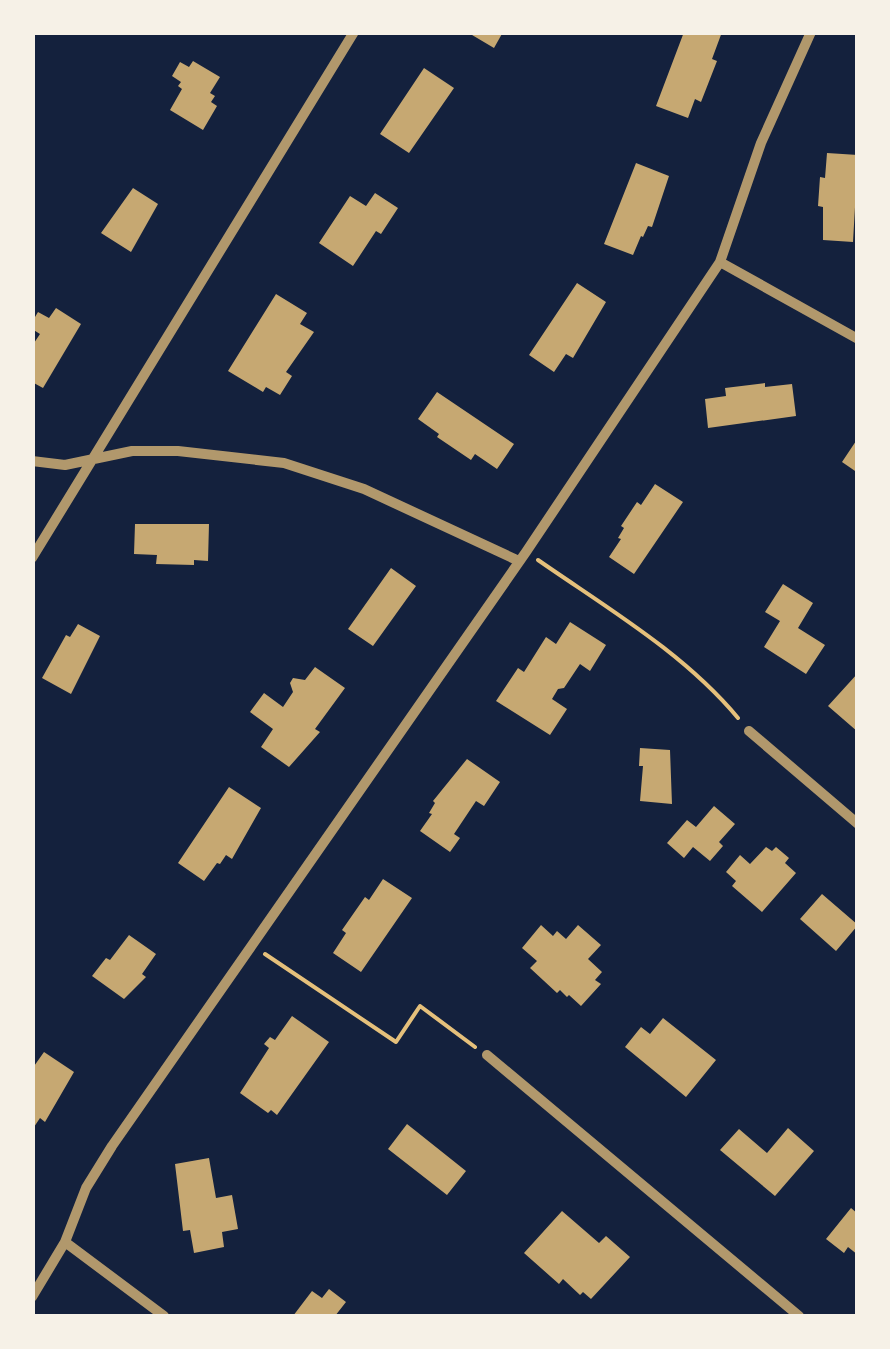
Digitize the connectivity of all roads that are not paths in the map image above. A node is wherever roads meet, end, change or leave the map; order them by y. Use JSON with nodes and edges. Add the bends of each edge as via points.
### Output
{"nodes":[{"id":1,"x":354,"y":32,"type":"edge"},
{"id":2,"x":811,"y":32,"type":"edge"},
{"id":3,"x":720,"y":262,"type":"junction"},
{"id":4,"x":858,"y":338,"type":"edge"},
{"id":5,"x":93,"y":459,"type":"junction"},
{"id":6,"x":32,"y":461,"type":"edge"},
{"id":7,"x":523,"y":557,"type":"junction"},
{"id":8,"x":32,"y":558,"type":"edge"},
{"id":9,"x":748,"y":731,"type":"road end"},
{"id":10,"x":858,"y":824,"type":"edge"},
{"id":11,"x":486,"y":1056,"type":"road end"},
{"id":12,"x":65,"y":1242,"type":"junction"},
{"id":13,"x":32,"y":1297,"type":"edge"},
{"id":14,"x":164,"y":1316,"type":"edge"},
{"id":15,"x":800,"y":1316,"type":"edge"}],
"edges":[{"from":1,"to":5,"type":"street"},
{"from":2,"to":3,"type":"street","via":[[761,142]]},
{"from":3,"to":4,"type":"street"},
{"from":3,"to":7,"type":"street"},
{"from":5,"to":6,"type":"street","via":[[64,465]]},
{"from":5,"to":7,"type":"street","via":[[178,451],[284,463],[364,489]]},
{"from":5,"to":8,"type":"street"},
{"from":7,"to":12,"type":"street","via":[[103,1160]]},
{"from":9,"to":10,"type":"street"},
{"from":11,"to":15,"type":"street"},
{"from":12,"to":13,"type":"street"},
{"from":12,"to":14,"type":"street"}]}
